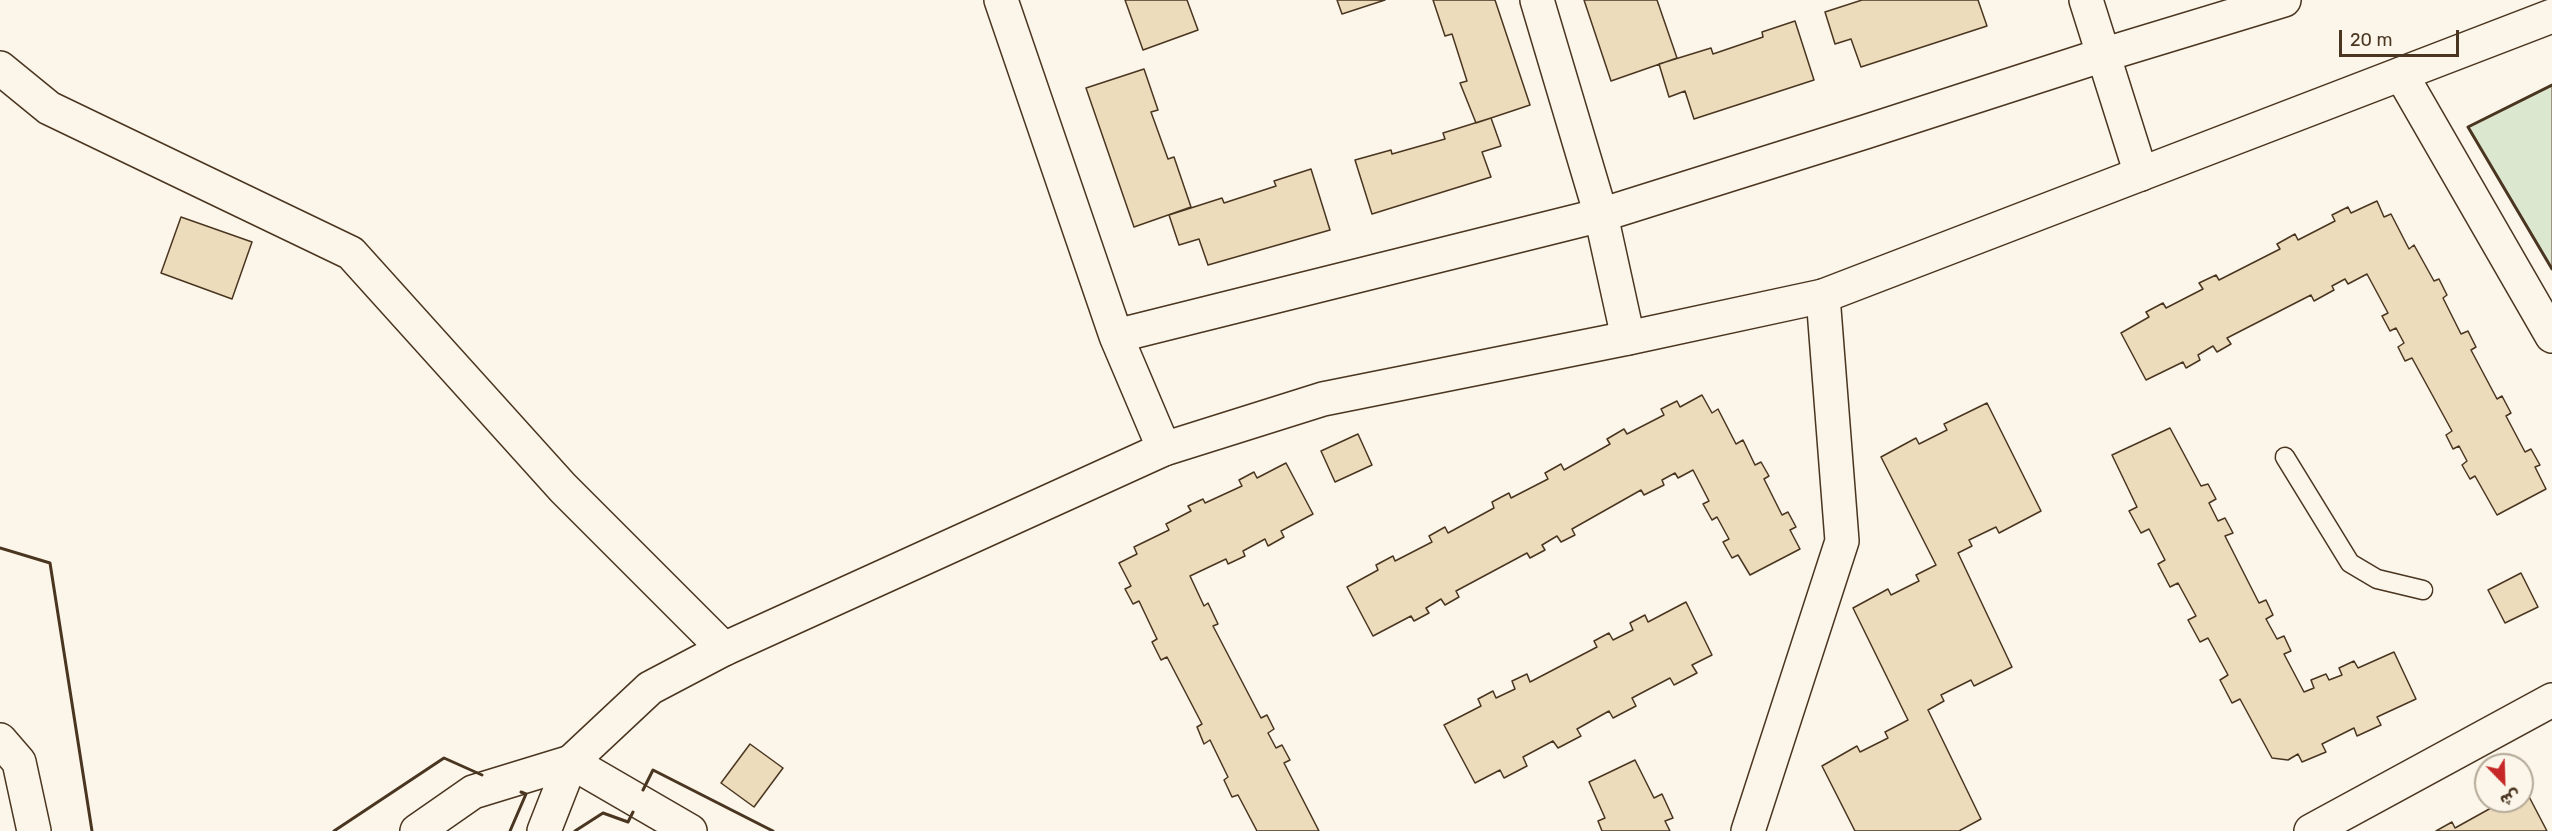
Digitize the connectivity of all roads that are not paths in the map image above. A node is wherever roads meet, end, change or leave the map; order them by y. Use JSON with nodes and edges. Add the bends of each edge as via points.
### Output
{"nodes":[{"id":1,"x":1001,"y":0,"type":"edge"},
{"id":2,"x":1537,"y":0,"type":"edge"},
{"id":3,"x":2086,"y":0,"type":"edge"},
{"id":4,"x":2284,"y":0,"type":"edge"},
{"id":5,"x":2552,"y":16,"type":"edge"},
{"id":6,"x":2103,"y":54,"type":"junction"},
{"id":7,"x":0,"y":68,"type":"edge"},
{"id":8,"x":2401,"y":74,"type":"junction"},
{"id":9,"x":2141,"y":174,"type":"junction"},
{"id":10,"x":1601,"y":215,"type":"junction"},
{"id":11,"x":1823,"y":296,"type":"junction"},
{"id":12,"x":1116,"y":336,"type":"junction"},
{"id":13,"x":2552,"y":336,"type":"edge"},
{"id":14,"x":1628,"y":338,"type":"junction"},
{"id":15,"x":1164,"y":449,"type":"junction"},
{"id":16,"x":2285,"y":457,"type":"dead end"},
{"id":17,"x":2423,"y":590,"type":"dead end"},
{"id":18,"x":724,"y":649,"type":"junction"},
{"id":19,"x":2552,"y":700,"type":"edge"},
{"id":20,"x":0,"y":740,"type":"edge"},
{"id":21,"x":571,"y":762,"type":"junction"},
{"id":22,"x":34,"y":831,"type":"edge"},
{"id":23,"x":417,"y":831,"type":"edge"},
{"id":24,"x":544,"y":831,"type":"edge"},
{"id":25,"x":690,"y":831,"type":"edge"},
{"id":26,"x":1748,"y":831,"type":"edge"},
{"id":27,"x":2311,"y":831,"type":"edge"}],
"edges":[{"from":1,"to":12,"type":"street"},
{"from":2,"to":10,"type":"street"},
{"from":3,"to":6,"type":"street"},
{"from":4,"to":6,"type":"street"},
{"from":5,"to":8,"type":"street"},
{"from":6,"to":9,"type":"street"},
{"from":6,"to":10,"type":"street"},
{"from":7,"to":18,"type":"street","via":[[49,108],[351,253],[563,488]]},
{"from":8,"to":9,"type":"street"},
{"from":8,"to":13,"type":"street"},
{"from":9,"to":11,"type":"street"},
{"from":10,"to":12,"type":"street"},
{"from":10,"to":14,"type":"street"},
{"from":11,"to":14,"type":"street"},
{"from":11,"to":26,"type":"street","via":[[1842,541]]},
{"from":12,"to":15,"type":"street"},
{"from":14,"to":15,"type":"street","via":[[1323,399]]},
{"from":15,"to":18,"type":"street"},
{"from":16,"to":17,"type":"lane","via":[[2350,563],[2377,579]]},
{"from":18,"to":21,"type":"street","via":[[650,688]]},
{"from":19,"to":27,"type":"street"},
{"from":20,"to":22,"type":"street","via":[[19,762]]},
{"from":21,"to":23,"type":"street","via":[[473,792]]},
{"from":21,"to":24,"type":"street"},
{"from":21,"to":25,"type":"street"}]}
